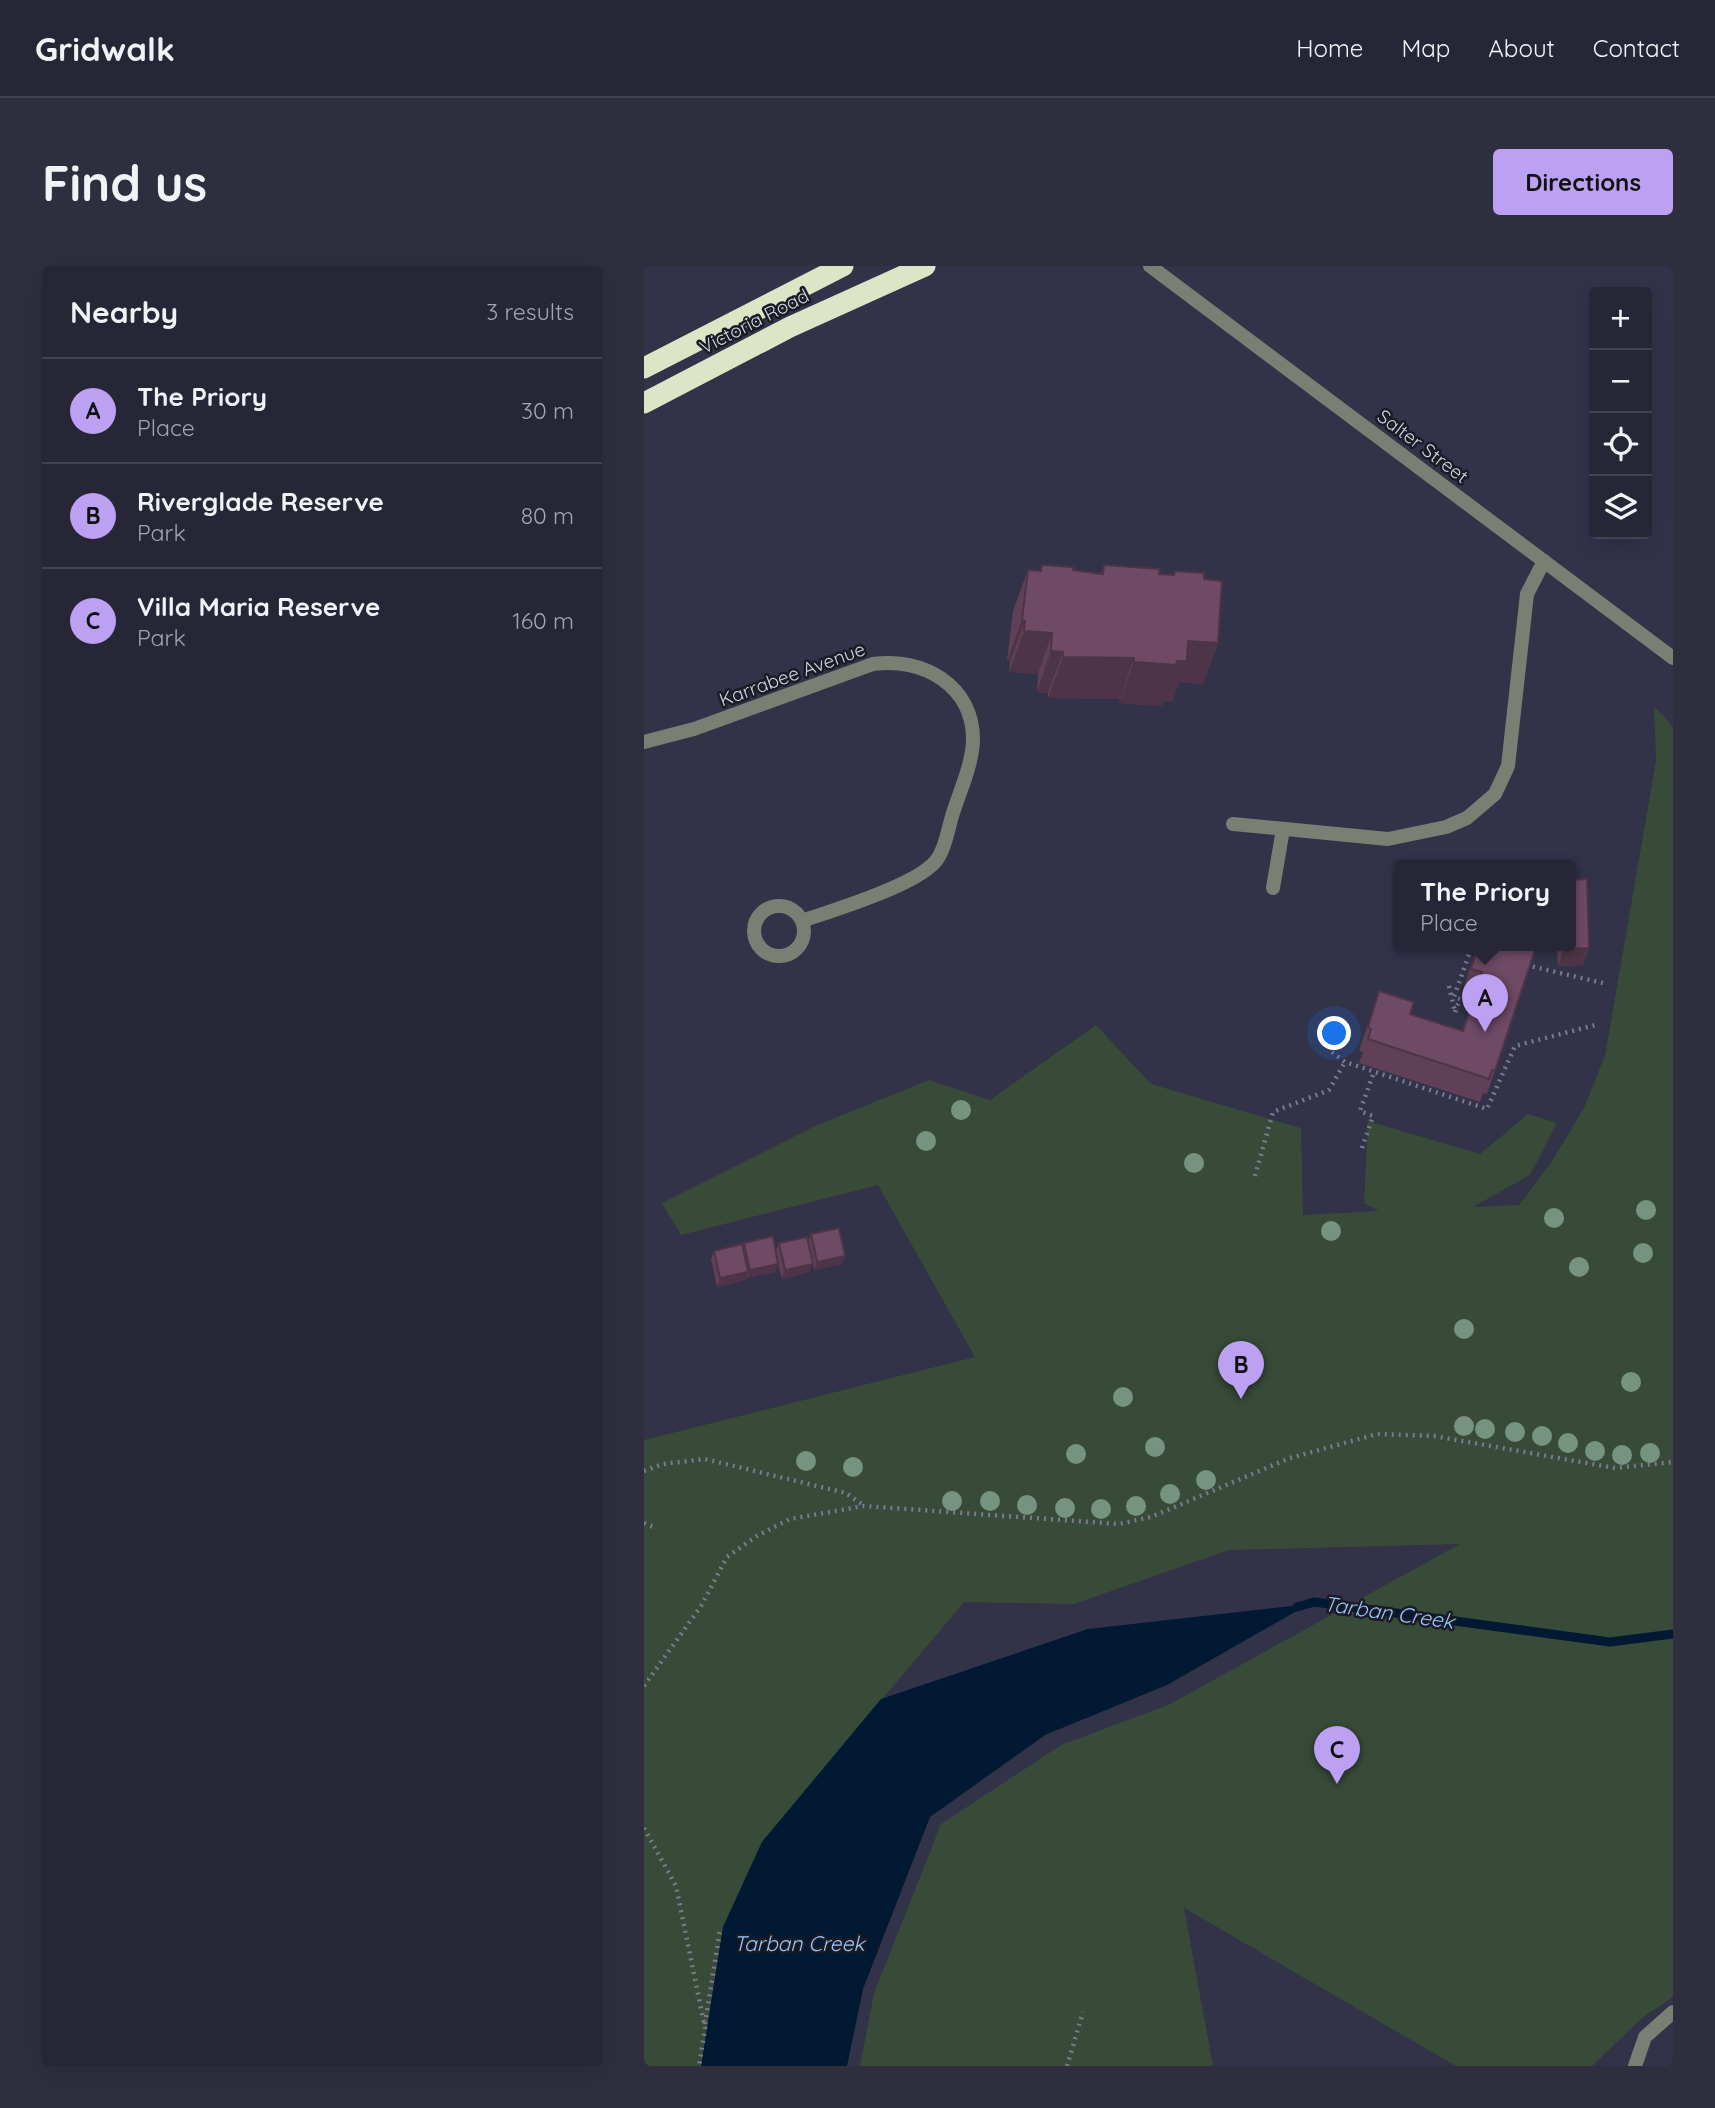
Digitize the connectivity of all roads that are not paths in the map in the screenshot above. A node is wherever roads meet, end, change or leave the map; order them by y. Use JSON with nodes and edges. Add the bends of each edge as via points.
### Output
{"nodes":[{"id":1,"x":843,"y":266,"type":"edge"},
{"id":2,"x":925,"y":266,"type":"edge"},
{"id":3,"x":1150,"y":266,"type":"edge"},
{"id":4,"x":644,"y":368,"type":"edge"},
{"id":5,"x":644,"y":403,"type":"edge"},
{"id":6,"x":1544,"y":561,"type":"junction"},
{"id":7,"x":1673,"y":658,"type":"edge"},
{"id":8,"x":644,"y":742,"type":"edge"},
{"id":9,"x":1233,"y":824,"type":"dead end"},
{"id":10,"x":1283,"y":829,"type":"junction"},
{"id":11,"x":1273,"y":888,"type":"dead end"},
{"id":12,"x":802,"y":921,"type":"dead end"},
{"id":13,"x":1673,"y":2012,"type":"edge"},
{"id":14,"x":1635,"y":2066,"type":"edge"}],
"edges":[{"from":1,"to":4,"type":"highway","name":"Victoria Road"},
{"from":2,"to":5,"type":"highway","name":"Victoria Road","via":[[790,327]]},
{"from":3,"to":6,"type":"street","name":"Salter Street"},
{"from":6,"to":7,"type":"street","name":"Salter Street"},
{"from":6,"to":10,"type":"street","via":[[1527,594],[1508,766],[1495,794],[1467,818],[1446,827],[1388,839]]},
{"from":8,"to":12,"type":"street","name":"Karrabee Avenue","via":[[873,664],[914,664],[950,685],[969,719],[973,741],[937,861],[905,881]]},
{"from":9,"to":10,"type":"street"},
{"from":10,"to":11,"type":"street"},
{"from":13,"to":14,"type":"street","via":[[1645,2037]]}]}
